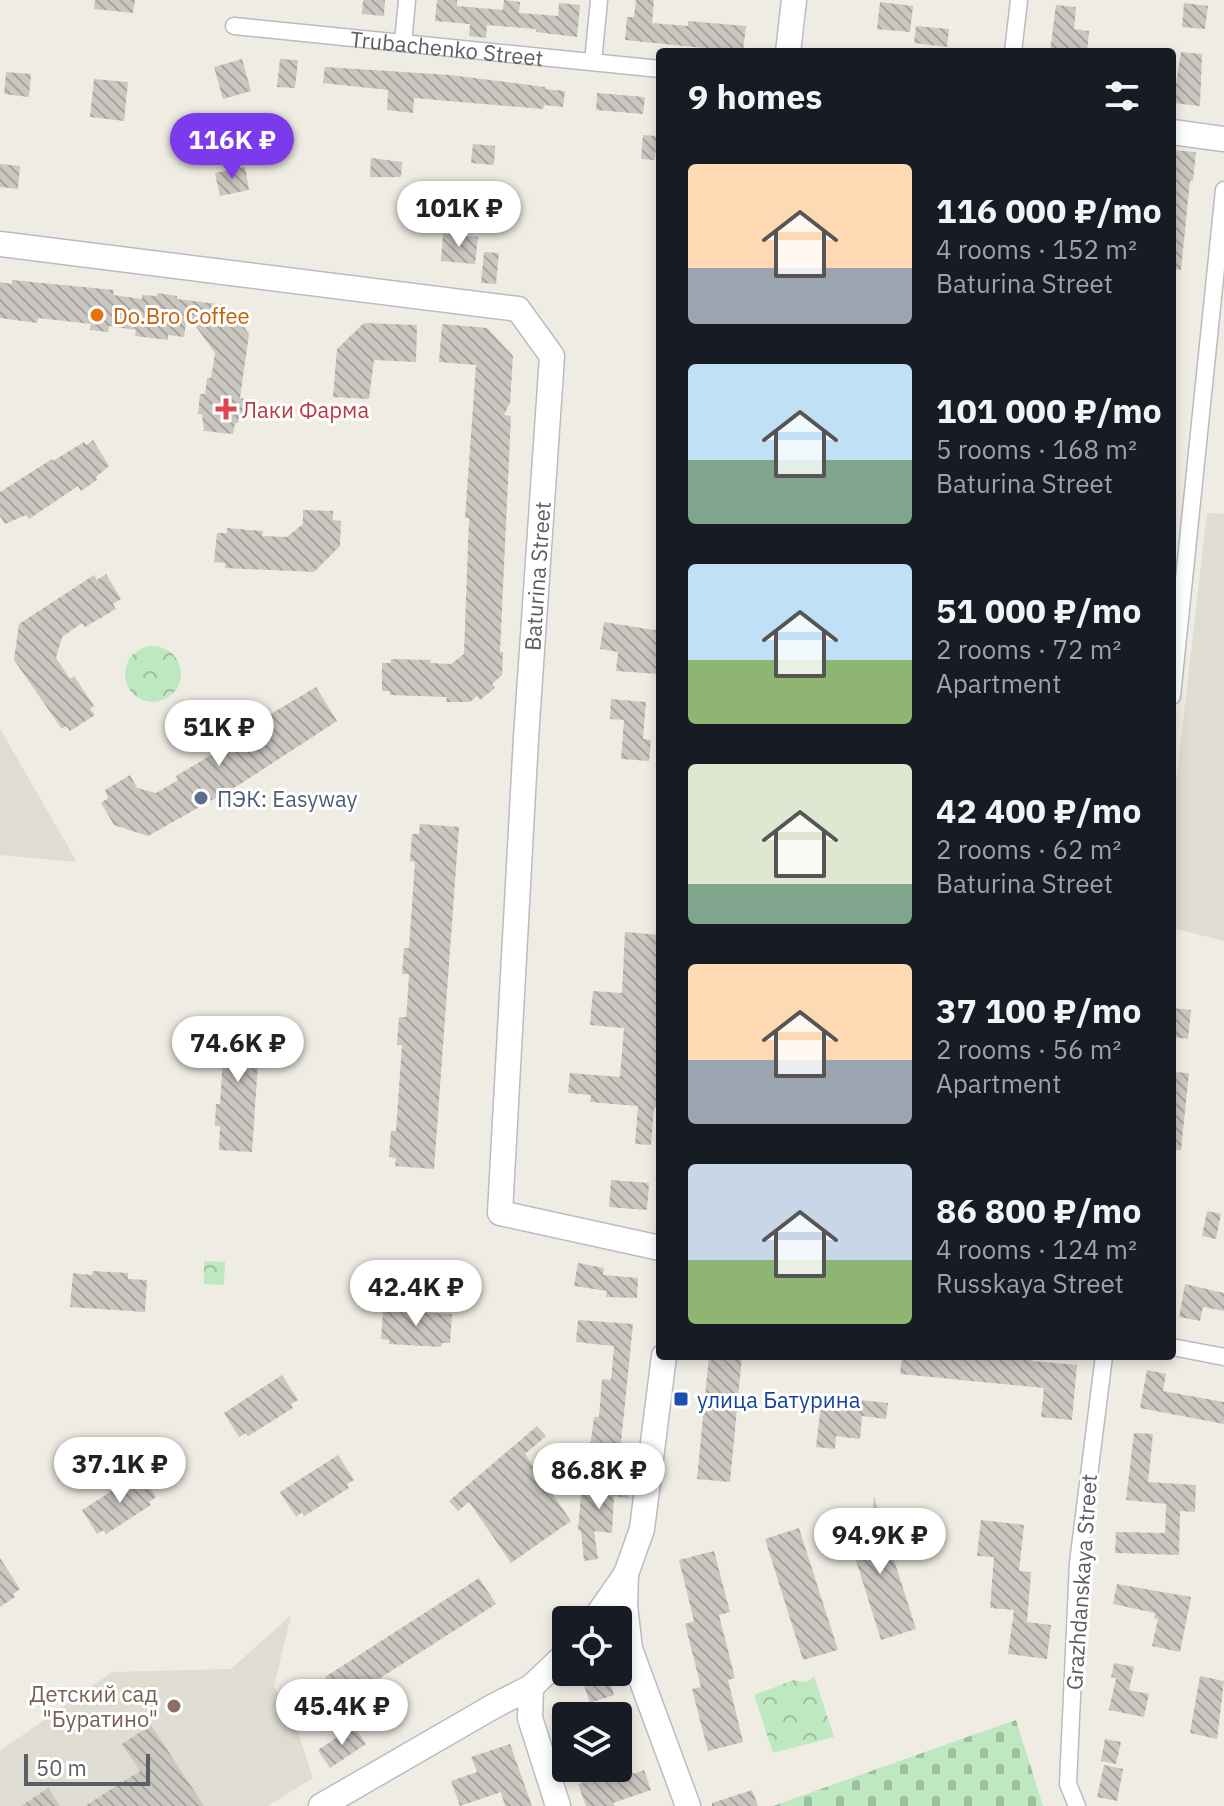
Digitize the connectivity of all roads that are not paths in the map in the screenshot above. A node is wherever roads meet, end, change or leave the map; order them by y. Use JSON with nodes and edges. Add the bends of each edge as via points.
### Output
{"nodes":[{"id":1,"x":407,"y":0,"type":"edge"},
{"id":2,"x":599,"y":0,"type":"edge"},
{"id":3,"x":794,"y":0,"type":"edge"},
{"id":4,"x":1019,"y":0,"type":"edge"},
{"id":5,"x":234,"y":26,"type":"dead end"},
{"id":6,"x":403,"y":43,"type":"junction"},
{"id":7,"x":788,"y":48,"type":"edge"},
{"id":8,"x":1013,"y":48,"type":"edge"},
{"id":9,"x":593,"y":62,"type":"junction"},
{"id":10,"x":656,"y":69,"type":"edge"},
{"id":11,"x":1176,"y":133,"type":"edge"},
{"id":12,"x":1224,"y":139,"type":"edge"},
{"id":13,"x":1224,"y":190,"type":"edge"},
{"id":14,"x":0,"y":244,"type":"edge"},
{"id":15,"x":1178,"y":571,"type":"edge"},
{"id":16,"x":1176,"y":613,"type":"edge"},
{"id":17,"x":656,"y":1247,"type":"edge"},
{"id":18,"x":1176,"y":1348,"type":"edge"},
{"id":19,"x":1224,"y":1357,"type":"edge"},
{"id":20,"x":663,"y":1360,"type":"edge"},
{"id":21,"x":1103,"y":1360,"type":"edge"},
{"id":22,"x":626,"y":1574,"type":"junction"},
{"id":23,"x":604,"y":1606,"type":"edge"},
{"id":24,"x":625,"y":1606,"type":"edge"},
{"id":25,"x":632,"y":1662,"type":"edge"},
{"id":26,"x":552,"y":1667,"type":"edge"},
{"id":27,"x":531,"y":1687,"type":"junction"},
{"id":28,"x":494,"y":1706,"type":"junction"},
{"id":29,"x":530,"y":1718,"type":"junction"},
{"id":30,"x":326,"y":1805,"type":"edge"},
{"id":31,"x":558,"y":1806,"type":"edge"},
{"id":32,"x":688,"y":1806,"type":"edge"},
{"id":33,"x":1077,"y":1806,"type":"edge"}],
"edges":[{"from":1,"to":6,"type":"street"},
{"from":2,"to":9,"type":"street"},
{"from":3,"to":7,"type":"street"},
{"from":4,"to":8,"type":"street"},
{"from":5,"to":6,"type":"street","name":"Trubachenko Street"},
{"from":6,"to":9,"type":"street","name":"Trubachenko Street"},
{"from":9,"to":10,"type":"street","name":"Trubachenko Street"},
{"from":11,"to":12,"type":"street"},
{"from":13,"to":15,"type":"street"},
{"from":14,"to":17,"type":"street","name":"Baturina Street","via":[[518,309],[552,356],[500,1213]]},
{"from":15,"to":16,"type":"street"},
{"from":18,"to":19,"type":"street"},
{"from":20,"to":22,"type":"street","via":[[642,1529]]},
{"from":21,"to":33,"type":"street","name":"Grazhdanskaya Street","via":[[1078,1563],[1068,1784]]},
{"from":22,"to":23,"type":"street"},
{"from":22,"to":24,"type":"street"},
{"from":25,"to":32,"type":"street"},
{"from":26,"to":27,"type":"street"},
{"from":27,"to":28,"type":"street"},
{"from":27,"to":29,"type":"street"},
{"from":28,"to":29,"type":"street","via":[[514,1707]]},
{"from":28,"to":30,"type":"street"},
{"from":29,"to":31,"type":"street"}]}
